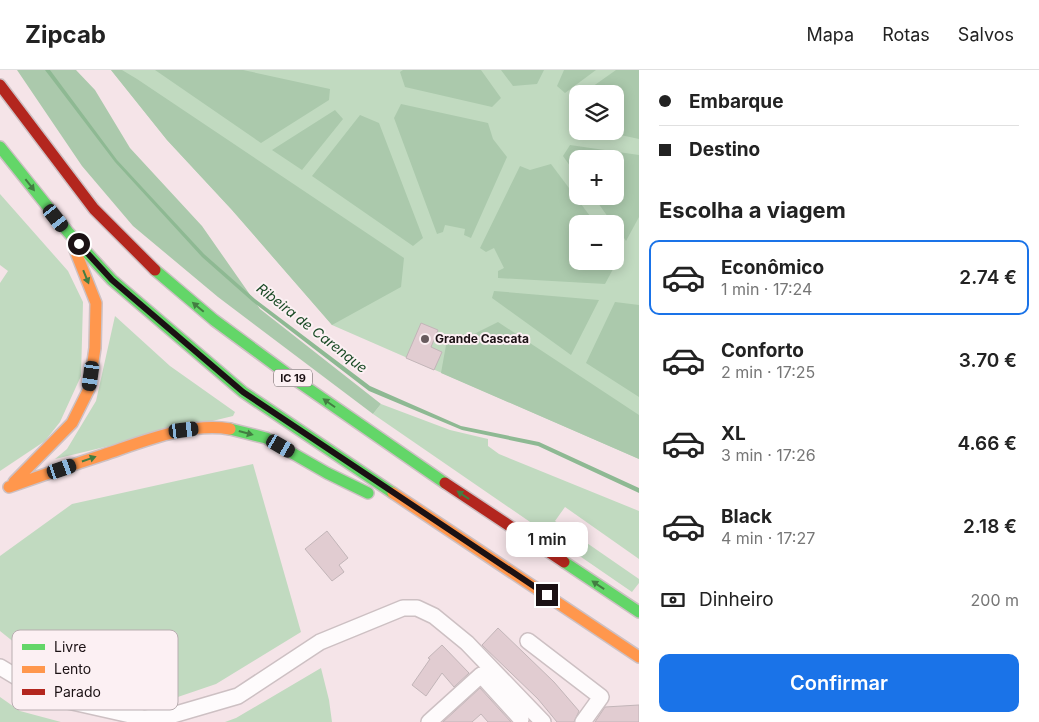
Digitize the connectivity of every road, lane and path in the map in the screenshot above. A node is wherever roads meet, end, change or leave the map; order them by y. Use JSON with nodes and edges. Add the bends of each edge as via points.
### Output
{"nodes":[{"id":1,"x":0,"y":86,"type":"edge"},
{"id":2,"x":0,"y":147,"type":"edge"},
{"id":3,"x":68,"y":232,"type":"junction"},
{"id":4,"x":471,"y":544,"type":"junction"},
{"id":5,"x":639,"y":612,"type":"edge"},
{"id":6,"x":528,"y":641,"type":"dead end"},
{"id":7,"x":639,"y":657,"type":"edge"},
{"id":8,"x":0,"y":667,"type":"edge"},
{"id":9,"x":12,"y":674,"type":"edge"},
{"id":10,"x":108,"y":710,"type":"edge"},
{"id":11,"x":521,"y":719,"type":"dead end"},
{"id":12,"x":429,"y":722,"type":"edge"},
{"id":13,"x":542,"y":722,"type":"edge"},
{"id":14,"x":583,"y":722,"type":"edge"}],
"edges":[{"from":5,"to":1,"type":"highway","number":"IC 19","one_way":true,"via":[[390,446],[214,320],[150,266],[94,209]]},
{"from":2,"to":3,"type":"highway","one_way":true},
{"from":3,"to":4,"type":"highway","via":[[112,280],[243,392]]},
{"from":3,"to":4,"type":"highway","one_way":true,"via":[[96,303],[95,348],[89,389],[72,423],[9,487],[132,444],[184,430],[228,428],[266,438],[327,473]]},
{"from":4,"to":7,"type":"highway"},
{"from":6,"to":14,"type":"street","via":[[601,696]]},
{"from":8,"to":9,"type":"street"},
{"from":10,"to":13,"type":"street","via":[[144,718],[173,715],[238,696],[320,642],[394,611],[417,608],[434,616],[467,643]]},
{"from":11,"to":12,"type":"street","via":[[481,675]]}]}
